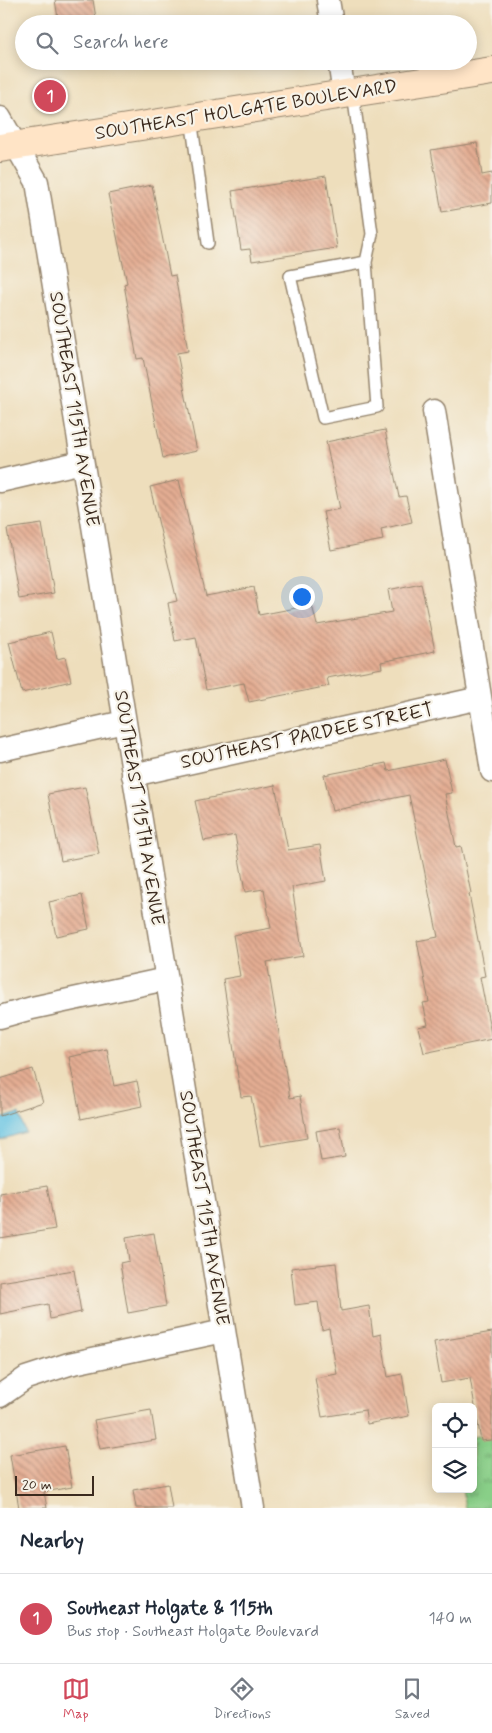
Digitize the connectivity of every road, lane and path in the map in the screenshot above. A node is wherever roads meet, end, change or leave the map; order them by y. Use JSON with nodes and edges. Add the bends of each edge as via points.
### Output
{"nodes":[{"id":1,"x":328,"y":0,"type":"edge"},
{"id":2,"x":330,"y":15,"type":"edge"},
{"id":3,"x":342,"y":70,"type":"edge"},
{"id":4,"x":492,"y":71,"type":"edge"},
{"id":5,"x":349,"y":94,"type":"junction"},
{"id":6,"x":0,"y":118,"type":"edge"},
{"id":7,"x":191,"y":118,"type":"junction"},
{"id":8,"x":8,"y":147,"type":"edge"},
{"id":9,"x":208,"y":243,"type":"dead end"},
{"id":10,"x":366,"y":262,"type":"junction"},
{"id":11,"x":434,"y":411,"type":"dead end"},
{"id":12,"x":82,"y":462,"type":"junction"},
{"id":13,"x":0,"y":481,"type":"edge"},
{"id":14,"x":480,"y":698,"type":"junction"},
{"id":15,"x":124,"y":722,"type":"junction"},
{"id":16,"x":0,"y":750,"type":"edge"},
{"id":17,"x":492,"y":771,"type":"edge"},
{"id":18,"x":133,"y":775,"type":"junction"},
{"id":19,"x":166,"y":979,"type":"junction"},
{"id":20,"x":0,"y":1017,"type":"edge"},
{"id":21,"x":224,"y":1331,"type":"junction"},
{"id":22,"x":0,"y":1396,"type":"edge"},
{"id":23,"x":253,"y":1508,"type":"edge"}],
"edges":[{"from":1,"to":2,"type":"street"},
{"from":3,"to":5,"type":"street"},
{"from":4,"to":5,"type":"main road","name":"SOUTHEAST HOLGATE BOULEVARD"},
{"from":5,"to":7,"type":"main road","name":"SOUTHEAST HOLGATE BOULEVARD"},
{"from":5,"to":10,"type":"lane","via":[[372,234]]},
{"from":6,"to":8,"type":"street","name":"SOUTHEAST 115TH AVENUE"},
{"from":7,"to":8,"type":"main road","name":"SOUTHEAST HOLGATE BOULEVARD"},
{"from":7,"to":9,"type":"lane"},
{"from":8,"to":12,"type":"street","name":"SOUTHEAST 115TH AVENUE","via":[[37,182]]},
{"from":10,"to":10,"type":"lane","via":[[290,276],[323,418],[377,407]]},
{"from":11,"to":14,"type":"street"},
{"from":12,"to":13,"type":"street"},
{"from":12,"to":15,"type":"street","name":"SOUTHEAST 115TH AVENUE"},
{"from":14,"to":17,"type":"street"},
{"from":14,"to":18,"type":"street","name":"SOUTHEAST PARDEE STREET"},
{"from":15,"to":16,"type":"street"},
{"from":15,"to":18,"type":"street","name":"SOUTHEAST 115TH AVENUE"},
{"from":18,"to":19,"type":"street","name":"SOUTHEAST 115TH AVENUE"},
{"from":19,"to":20,"type":"street"},
{"from":19,"to":21,"type":"street","name":"SOUTHEAST 115TH AVENUE"},
{"from":21,"to":22,"type":"street","via":[[69,1364],[26,1378]]},
{"from":21,"to":23,"type":"street","name":"SOUTHEAST 115TH AVENUE"}]}
